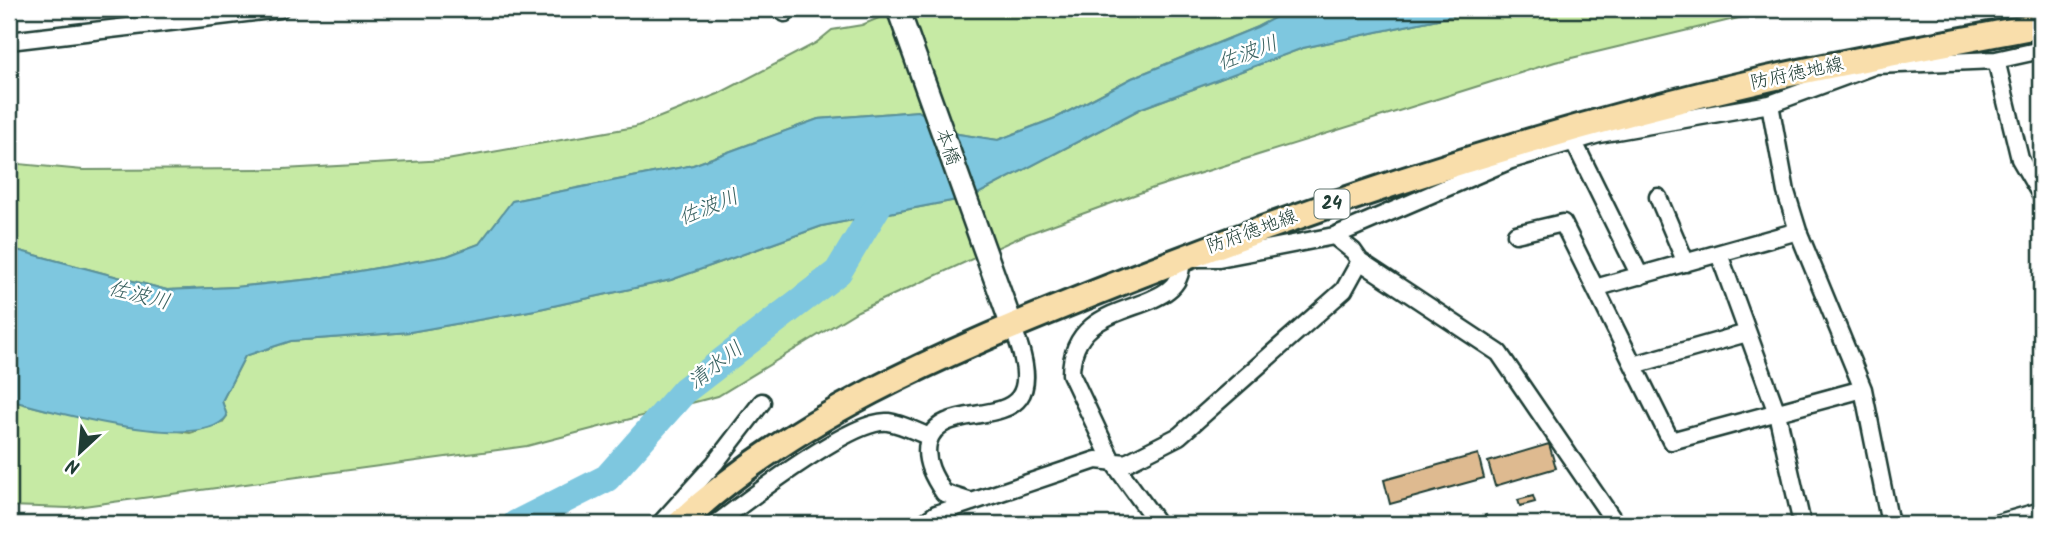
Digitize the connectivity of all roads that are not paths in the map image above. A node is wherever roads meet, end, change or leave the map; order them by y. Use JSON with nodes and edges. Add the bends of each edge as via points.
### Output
{"nodes":[{"id":1,"x":280,"y":9,"type":"edge"},
{"id":2,"x":898,"y":9,"type":"edge"},
{"id":3,"x":2041,"y":25,"type":"edge"},
{"id":4,"x":9,"y":41,"type":"edge"},
{"id":5,"x":2041,"y":50,"type":"edge"},
{"id":6,"x":1996,"y":60,"type":"junction"},
{"id":7,"x":1875,"y":61,"type":"junction"},
{"id":8,"x":1770,"y":104,"type":"junction"},
{"id":9,"x":1572,"y":137,"type":"junction"},
{"id":10,"x":2041,"y":195,"type":"edge"},
{"id":11,"x":1658,"y":197,"type":"dead end"},
{"id":12,"x":1798,"y":231,"type":"junction"},
{"id":13,"x":1516,"y":234,"type":"dead end"},
{"id":14,"x":1334,"y":236,"type":"junction"},
{"id":15,"x":1719,"y":254,"type":"junction"},
{"id":16,"x":1181,"y":258,"type":"junction"},
{"id":17,"x":1360,"y":261,"type":"junction"},
{"id":18,"x":1686,"y":263,"type":"junction"},
{"id":19,"x":1640,"y":276,"type":"junction"},
{"id":20,"x":1595,"y":288,"type":"junction"},
{"id":21,"x":1012,"y":326,"type":"junction"},
{"id":22,"x":1747,"y":333,"type":"junction"},
{"id":23,"x":1634,"y":365,"type":"junction"},
{"id":24,"x":1863,"y":389,"type":"junction"},
{"id":25,"x":762,"y":402,"type":"dead end"},
{"id":26,"x":1777,"y":413,"type":"junction"},
{"id":27,"x":930,"y":437,"type":"junction"},
{"id":28,"x":1111,"y":459,"type":"junction"},
{"id":29,"x":972,"y":502,"type":"junction"},
{"id":30,"x":2041,"y":511,"type":"edge"},
{"id":31,"x":938,"y":519,"type":"edge"},
{"id":32,"x":660,"y":524,"type":"edge"},
{"id":33,"x":679,"y":524,"type":"edge"},
{"id":34,"x":716,"y":524,"type":"edge"},
{"id":35,"x":922,"y":524,"type":"edge"},
{"id":36,"x":1158,"y":524,"type":"edge"},
{"id":37,"x":1616,"y":524,"type":"edge"},
{"id":38,"x":1802,"y":524,"type":"edge"},
{"id":39,"x":1891,"y":524,"type":"edge"},
{"id":40,"x":1995,"y":524,"type":"edge"}],
"edges":[{"from":1,"to":4,"type":"street"},
{"from":2,"to":21,"type":"street","name":"本橋"},
{"from":3,"to":7,"type":"main road","name":"防府徳地線","number":"24"},
{"from":5,"to":6,"type":"street"},
{"from":6,"to":7,"type":"street"},
{"from":6,"to":10,"type":"street","via":[[2020,159]]},
{"from":7,"to":8,"type":"street"},
{"from":7,"to":9,"type":"main road","name":"防府徳地線","number":"24","via":[[1765,80]]},
{"from":8,"to":9,"type":"street"},
{"from":8,"to":12,"type":"street"},
{"from":9,"to":14,"type":"street"},
{"from":9,"to":16,"type":"main road","name":"防府徳地線","number":"24","via":[[1356,195]]},
{"from":9,"to":19,"type":"street"},
{"from":11,"to":18,"type":"street"},
{"from":12,"to":15,"type":"street"},
{"from":12,"to":24,"type":"street"},
{"from":13,"to":20,"type":"street","via":[[1563,223]]},
{"from":14,"to":16,"type":"street","via":[[1219,258]]},
{"from":14,"to":17,"type":"street"},
{"from":15,"to":18,"type":"street"},
{"from":15,"to":22,"type":"street"},
{"from":16,"to":21,"type":"main road","name":"防府徳地線","number":"24"},
{"from":16,"to":28,"type":"street","via":[[1182,272],[1170,290],[1093,324],[1074,346],[1071,374]]},
{"from":17,"to":28,"type":"street","via":[[1344,290],[1179,436],[1126,463]]},
{"from":17,"to":37,"type":"street","via":[[1499,353]]},
{"from":18,"to":19,"type":"street"},
{"from":19,"to":20,"type":"street"},
{"from":20,"to":23,"type":"street"},
{"from":21,"to":27,"type":"street","via":[[1026,369],[1017,401],[1006,409],[939,425]]},
{"from":21,"to":33,"type":"main road","name":"防府徳地線","number":"24","via":[[897,379],[793,435],[741,470]]},
{"from":22,"to":23,"type":"street"},
{"from":22,"to":26,"type":"street"},
{"from":23,"to":26,"type":"street","via":[[1671,441]]},
{"from":24,"to":26,"type":"street"},
{"from":24,"to":39,"type":"street"},
{"from":25,"to":32,"type":"street"},
{"from":26,"to":38,"type":"street"},
{"from":27,"to":29,"type":"street","via":[[926,451],[944,493]]},
{"from":27,"to":34,"type":"street","via":[[889,422],[875,423],[761,488]]},
{"from":28,"to":29,"type":"street"},
{"from":28,"to":36,"type":"street"},
{"from":29,"to":31,"type":"street"},
{"from":30,"to":40,"type":"street"},
{"from":31,"to":35,"type":"street"}]}
